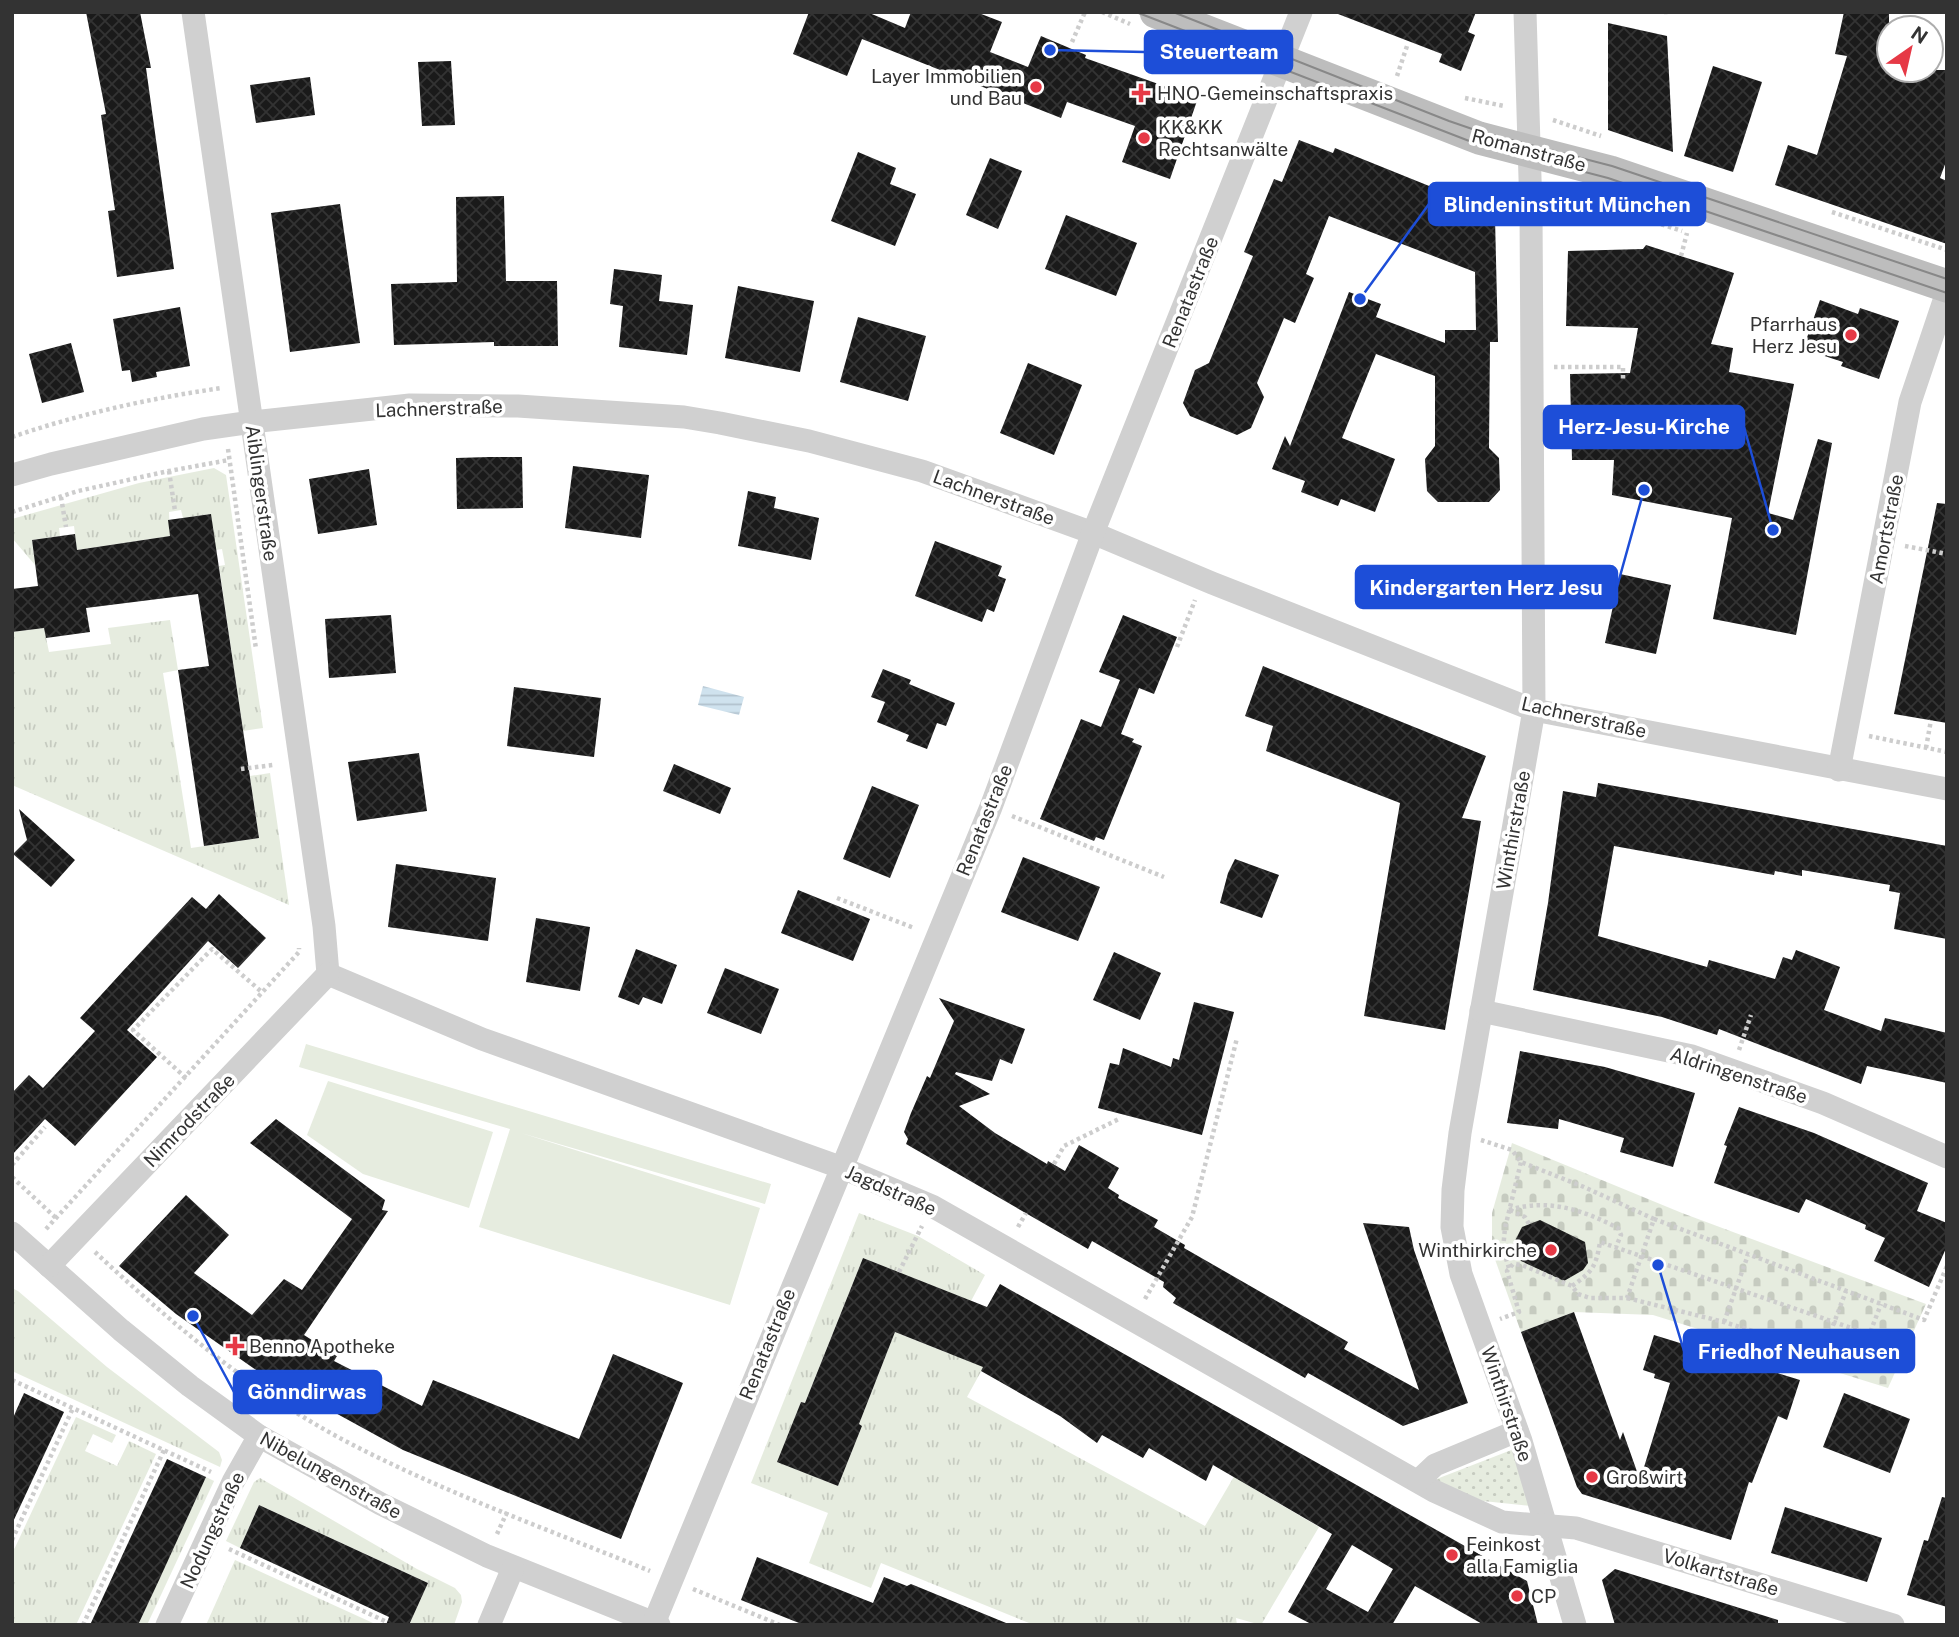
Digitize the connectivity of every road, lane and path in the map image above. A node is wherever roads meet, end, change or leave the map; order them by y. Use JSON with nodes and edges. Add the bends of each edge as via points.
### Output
{"nodes":[{"id":1,"x":193,"y":12,"type":"edge"},
{"id":2,"x":1085,"y":12,"type":"edge"},
{"id":3,"x":1156,"y":12,"type":"edge"},
{"id":4,"x":1301,"y":12,"type":"edge"},
{"id":5,"x":1525,"y":12,"type":"edge"},
{"id":6,"x":1072,"y":43,"type":"dead end"},
{"id":7,"x":1281,"y":62,"type":"junction"},
{"id":8,"x":1528,"y":150,"type":"junction"},
{"id":9,"x":1687,"y":233,"type":"dead end"},
{"id":10,"x":1681,"y":256,"type":"dead end"},
{"id":11,"x":1947,"y":286,"type":"edge"},
{"id":12,"x":1947,"y":292,"type":"edge"},
{"id":13,"x":1570,"y":367,"type":"dead end"},
{"id":14,"x":1623,"y":381,"type":"dead end"},
{"id":15,"x":247,"y":385,"type":"junction"},
{"id":16,"x":252,"y":422,"type":"junction"},
{"id":17,"x":228,"y":425,"type":"junction"},
{"id":18,"x":12,"y":437,"type":"edge"},
{"id":19,"x":256,"y":449,"type":"junction"},
{"id":20,"x":228,"y":461,"type":"junction"},
{"id":21,"x":169,"y":471,"type":"junction"},
{"id":22,"x":12,"y":475,"type":"edge"},
{"id":23,"x":61,"y":497,"type":"junction"},
{"id":24,"x":175,"y":511,"type":"dead end"},
{"id":25,"x":12,"y":512,"type":"edge"},
{"id":26,"x":66,"y":527,"type":"dead end"},
{"id":27,"x":1093,"y":533,"type":"junction"},
{"id":28,"x":1947,"y":554,"type":"edge"},
{"id":29,"x":1901,"y":559,"type":"dead end"},
{"id":30,"x":1203,"y":580,"type":"junction"},
{"id":31,"x":1177,"y":647,"type":"dead end"},
{"id":32,"x":257,"y":654,"type":"dead end"},
{"id":33,"x":1534,"y":710,"type":"junction"},
{"id":34,"x":1931,"y":720,"type":"dead end"},
{"id":35,"x":1871,"y":723,"type":"dead end"},
{"id":36,"x":1926,"y":748,"type":"junction"},
{"id":37,"x":1947,"y":752,"type":"edge"},
{"id":38,"x":241,"y":769,"type":"dead end"},
{"id":39,"x":1839,"y":770,"type":"junction"},
{"id":40,"x":275,"y":778,"type":"dead end"},
{"id":41,"x":1947,"y":789,"type":"edge"},
{"id":42,"x":990,"y":807,"type":"junction"},
{"id":43,"x":1164,"y":877,"type":"dead end"},
{"id":44,"x":837,"y":898,"type":"dead end"},
{"id":45,"x":936,"y":937,"type":"junction"},
{"id":46,"x":298,"y":940,"type":"dead end"},
{"id":47,"x":328,"y":974,"type":"junction"},
{"id":48,"x":263,"y":993,"type":"junction"},
{"id":49,"x":1481,"y":1011,"type":"junction"},
{"id":50,"x":1751,"y":1015,"type":"dead end"},
{"id":51,"x":1237,"y":1038,"type":"dead end"},
{"id":52,"x":1732,"y":1071,"type":"junction"},
{"id":53,"x":186,"y":1078,"type":"junction"},
{"id":54,"x":1121,"y":1118,"type":"dead end"},
{"id":55,"x":45,"y":1126,"type":"dead end"},
{"id":56,"x":1512,"y":1150,"type":"dead end"},
{"id":57,"x":1947,"y":1157,"type":"edge"},
{"id":58,"x":1521,"y":1162,"type":"junction"},
{"id":59,"x":1054,"y":1164,"type":"dead end"},
{"id":60,"x":12,"y":1165,"type":"edge"},
{"id":61,"x":840,"y":1167,"type":"junction"},
{"id":62,"x":12,"y":1177,"type":"edge"},
{"id":63,"x":932,"y":1206,"type":"junction"},
{"id":64,"x":1509,"y":1210,"type":"junction"},
{"id":65,"x":55,"y":1217,"type":"junction"},
{"id":66,"x":1654,"y":1219,"type":"junction"},
{"id":67,"x":1529,"y":1224,"type":"dead end"},
{"id":68,"x":12,"y":1233,"type":"edge"},
{"id":69,"x":78,"y":1236,"type":"junction"},
{"id":70,"x":1616,"y":1247,"type":"junction"},
{"id":71,"x":31,"y":1250,"type":"junction"},
{"id":72,"x":1748,"y":1255,"type":"junction"},
{"id":73,"x":1642,"y":1256,"type":"junction"},
{"id":74,"x":49,"y":1266,"type":"junction"},
{"id":75,"x":1947,"y":1266,"type":"edge"},
{"id":76,"x":1509,"y":1268,"type":"junction"},
{"id":77,"x":899,"y":1272,"type":"dead end"},
{"id":78,"x":1572,"y":1286,"type":"junction"},
{"id":79,"x":1736,"y":1288,"type":"junction"},
{"id":80,"x":1846,"y":1291,"type":"junction"},
{"id":81,"x":1628,"y":1298,"type":"junction"},
{"id":82,"x":1881,"y":1304,"type":"junction"},
{"id":83,"x":1517,"y":1305,"type":"dead end"},
{"id":84,"x":1134,"y":1319,"type":"junction"},
{"id":85,"x":1724,"y":1322,"type":"junction"},
{"id":86,"x":1835,"y":1322,"type":"junction"},
{"id":87,"x":1869,"y":1334,"type":"junction"},
{"id":88,"x":1823,"y":1352,"type":"junction"},
{"id":89,"x":12,"y":1380,"type":"edge"},
{"id":90,"x":73,"y":1408,"type":"junction"},
{"id":91,"x":1517,"y":1431,"type":"junction"},
{"id":92,"x":259,"y":1436,"type":"junction"},
{"id":93,"x":164,"y":1450,"type":"junction"},
{"id":94,"x":1418,"y":1481,"type":"junction"},
{"id":95,"x":233,"y":1482,"type":"junction"},
{"id":96,"x":1547,"y":1525,"type":"junction"},
{"id":97,"x":12,"y":1540,"type":"edge"},
{"id":98,"x":241,"y":1555,"type":"dead end"},
{"id":99,"x":513,"y":1568,"type":"junction"},
{"id":100,"x":670,"y":1579,"type":"junction"},
{"id":101,"x":383,"y":1622,"type":"edge"},
{"id":102,"x":656,"y":1624,"type":"edge"},
{"id":103,"x":83,"y":1625,"type":"edge"},
{"id":104,"x":167,"y":1625,"type":"edge"},
{"id":105,"x":489,"y":1625,"type":"edge"},
{"id":106,"x":780,"y":1625,"type":"edge"},
{"id":107,"x":1575,"y":1625,"type":"edge"},
{"id":108,"x":1893,"y":1625,"type":"edge"}],
"edges":[{"from":1,"to":15,"type":"street","name":"Aiblingerstraße"},
{"from":2,"to":6,"type":"path"},
{"from":3,"to":7,"type":"main road","name":"Romanstraße"},
{"from":4,"to":7,"type":"street","name":"Renatastraße"},
{"from":5,"to":8,"type":"street","name":"Winthirstraße"},
{"from":7,"to":8,"type":"main road","name":"Romanstraße","via":[[1457,131]]},
{"from":7,"to":27,"type":"street","name":"Renatastraße"},
{"from":8,"to":11,"type":"main road","name":"Romanstraße","via":[[1610,172]]},
{"from":8,"to":33,"type":"street","name":"Winthirstraße"},
{"from":9,"to":10,"type":"path"},
{"from":12,"to":39,"type":"street","name":"Amortstraße","via":[[1910,402]]},
{"from":13,"to":14,"type":"path","via":[[1623,367]]},
{"from":15,"to":16,"type":"street","name":"Aiblingerstraße"},
{"from":15,"to":18,"type":"path","via":[[106,411]]},
{"from":16,"to":17,"type":"street","name":"Lachnerstraße"},
{"from":16,"to":19,"type":"street","name":"Aiblingerstraße"},
{"from":16,"to":27,"type":"street","name":"Lachnerstraße","via":[[410,405],[519,405],[684,417],[809,441],[922,471]]},
{"from":17,"to":20,"type":"path"},
{"from":17,"to":22,"type":"street","name":"Lachnerstraße"},
{"from":19,"to":20,"type":"path"},
{"from":19,"to":47,"type":"street","name":"Aiblingerstraße"},
{"from":20,"to":21,"type":"path"},
{"from":20,"to":32,"type":"path"},
{"from":21,"to":23,"type":"path"},
{"from":21,"to":24,"type":"path"},
{"from":23,"to":25,"type":"path"},
{"from":23,"to":26,"type":"path"},
{"from":27,"to":30,"type":"street","name":"Lachnerstraße"},
{"from":27,"to":42,"type":"street","name":"Renatastraße"},
{"from":28,"to":29,"type":"path","via":[[1904,542]]},
{"from":30,"to":31,"type":"path"},
{"from":30,"to":33,"type":"street","name":"Lachnerstraße"},
{"from":33,"to":39,"type":"street","name":"Lachnerstraße"},
{"from":33,"to":49,"type":"street","name":"Winthirstraße"},
{"from":34,"to":36,"type":"path"},
{"from":35,"to":36,"type":"path","via":[[1868,736]]},
{"from":36,"to":37,"type":"path"},
{"from":38,"to":40,"type":"path","via":[[273,765]]},
{"from":39,"to":41,"type":"street","name":"Lachnerstraße"},
{"from":42,"to":43,"type":"path"},
{"from":42,"to":45,"type":"street","name":"Renatastraße"},
{"from":44,"to":45,"type":"path"},
{"from":45,"to":61,"type":"street","name":"Renatastraße"},
{"from":46,"to":48,"type":"path","via":[[299,952]]},
{"from":47,"to":61,"type":"street","name":"Jagdstraße","via":[[482,1039]]},
{"from":47,"to":69,"type":"street","name":"Nimrodstraße"},
{"from":48,"to":53,"type":"path"},
{"from":48,"to":53,"type":"path","via":[[212,949],[133,1030]]},
{"from":49,"to":52,"type":"street","name":"Aldringenstraße","via":[[1692,1056]]},
{"from":49,"to":91,"type":"street","name":"Winthirstraße","via":[[1458,1144],[1452,1227],[1461,1274]]},
{"from":50,"to":52,"type":"path"},
{"from":51,"to":84,"type":"path","via":[[1192,1217]]},
{"from":52,"to":57,"type":"street","name":"Aldringenstraße","via":[[1823,1103]]},
{"from":53,"to":65,"type":"path"},
{"from":54,"to":59,"type":"path","via":[[1065,1146]]},
{"from":55,"to":60,"type":"path"},
{"from":56,"to":58,"type":"path"},
{"from":58,"to":64,"type":"path"},
{"from":58,"to":66,"type":"path"},
{"from":61,"to":63,"type":"street","name":"Jagdstraße"},
{"from":61,"to":100,"type":"street","name":"Renatastraße"},
{"from":62,"to":65,"type":"path"},
{"from":63,"to":77,"type":"path"},
{"from":63,"to":84,"type":"street","name":"Jagdstraße"},
{"from":64,"to":67,"type":"path"},
{"from":64,"to":70,"type":"path","via":[[1548,1204],[1580,1211],[1618,1228]]},
{"from":64,"to":76,"type":"path","via":[[1503,1249]]},
{"from":65,"to":69,"type":"path"},
{"from":65,"to":71,"type":"path"},
{"from":66,"to":72,"type":"path"},
{"from":66,"to":73,"type":"path"},
{"from":68,"to":71,"type":"street","name":"Nibelungenstraße"},
{"from":69,"to":74,"type":"street","name":"Nimrodstraße"},
{"from":69,"to":100,"type":"path","via":[[182,1331],[276,1399],[355,1446]]},
{"from":70,"to":73,"type":"path"},
{"from":70,"to":78,"type":"path","via":[[1600,1242],[1589,1274]]},
{"from":71,"to":74,"type":"street","name":"Nibelungenstraße"},
{"from":72,"to":79,"type":"path"},
{"from":72,"to":80,"type":"path"},
{"from":73,"to":79,"type":"path"},
{"from":73,"to":81,"type":"path"},
{"from":74,"to":92,"type":"street","name":"Nibelungenstraße","via":[[173,1373]]},
{"from":75,"to":82,"type":"path","via":[[1924,1320]]},
{"from":76,"to":78,"type":"path","via":[[1522,1265]]},
{"from":76,"to":83,"type":"path"},
{"from":78,"to":81,"type":"path","via":[[1590,1298]]},
{"from":79,"to":85,"type":"path"},
{"from":79,"to":86,"type":"path"},
{"from":80,"to":82,"type":"path"},
{"from":80,"to":86,"type":"path"},
{"from":81,"to":85,"type":"path"},
{"from":82,"to":87,"type":"path"},
{"from":84,"to":94,"type":"street","name":"Jagdstraße"},
{"from":85,"to":88,"type":"path"},
{"from":86,"to":87,"type":"path"},
{"from":86,"to":88,"type":"path"},
{"from":87,"to":88,"type":"path","via":[[1855,1363]]},
{"from":89,"to":90,"type":"path"},
{"from":90,"to":93,"type":"path"},
{"from":90,"to":97,"type":"path"},
{"from":91,"to":94,"type":"street","via":[[1435,1465]]},
{"from":91,"to":96,"type":"street","name":"Winthirstraße"},
{"from":92,"to":95,"type":"street","name":"Nodungstraße"},
{"from":92,"to":99,"type":"street","name":"Nibelungenstraße","via":[[380,1504]]},
{"from":93,"to":95,"type":"path"},
{"from":93,"to":103,"type":"path"},
{"from":94,"to":96,"type":"street","name":"Jagdstraße","via":[[1502,1522]]},
{"from":95,"to":104,"type":"street","name":"Nodungstraße"},
{"from":96,"to":107,"type":"street","name":"Winthirstraße"},
{"from":96,"to":108,"type":"street","name":"Volkartstraße","via":[[1576,1528]]},
{"from":98,"to":101,"type":"path"},
{"from":99,"to":102,"type":"street","name":"Nibelungenstraße"},
{"from":99,"to":105,"type":"street"},
{"from":100,"to":102,"type":"street","name":"Renatastraße"},
{"from":100,"to":106,"type":"path"}]}
